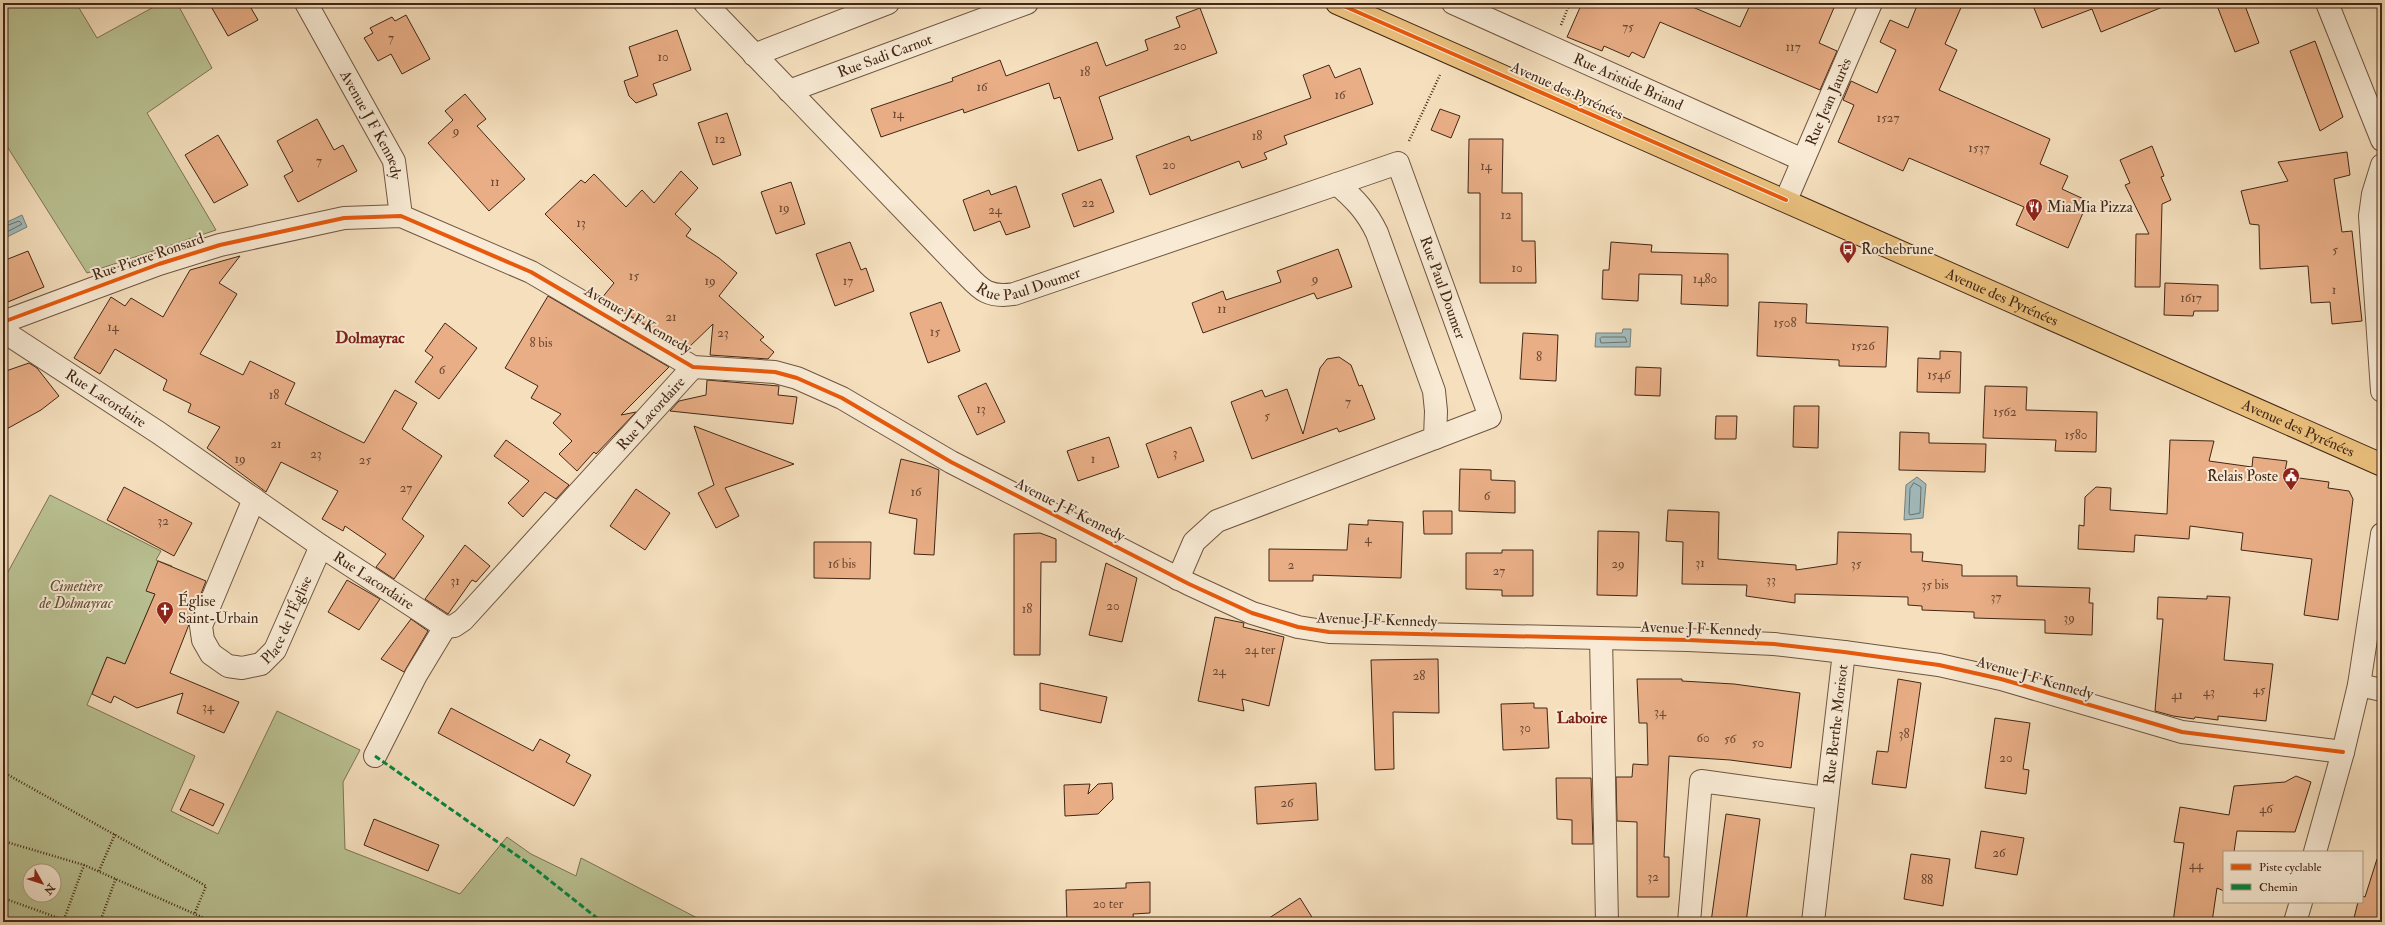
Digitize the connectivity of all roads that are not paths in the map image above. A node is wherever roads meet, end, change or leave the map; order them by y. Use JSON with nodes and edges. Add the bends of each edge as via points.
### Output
{"nodes":[{"id":1,"x":306,"y":3,"type":"edge"},
{"id":2,"x":705,"y":3,"type":"edge"},
{"id":3,"x":888,"y":3,"type":"edge"},
{"id":4,"x":1027,"y":3,"type":"edge"},
{"id":5,"x":1337,"y":3,"type":"edge"},
{"id":6,"x":1453,"y":3,"type":"edge"},
{"id":7,"x":1871,"y":3,"type":"edge"},
{"id":8,"x":2327,"y":3,"type":"edge"},
{"id":9,"x":754,"y":55,"type":"junction"},
{"id":10,"x":789,"y":91,"type":"junction"},
{"id":11,"x":2382,"y":140,"type":"edge"},
{"id":12,"x":1803,"y":160,"type":"junction"},
{"id":13,"x":2382,"y":165,"type":"edge"},
{"id":14,"x":1337,"y":184,"type":"junction"},
{"id":15,"x":1786,"y":200,"type":"junction"},
{"id":16,"x":401,"y":216,"type":"junction"},
{"id":17,"x":3,"y":322,"type":"edge"},
{"id":18,"x":3,"y":331,"type":"edge"},
{"id":19,"x":2381,"y":333,"type":"edge"},
{"id":20,"x":693,"y":367,"type":"junction"},
{"id":21,"x":2382,"y":391,"type":"edge"},
{"id":22,"x":1434,"y":438,"type":"junction"},
{"id":23,"x":2382,"y":465,"type":"edge"},
{"id":24,"x":254,"y":499,"type":"junction"},
{"id":25,"x":2382,"y":534,"type":"edge"},
{"id":26,"x":321,"y":546,"type":"junction"},
{"id":27,"x":1178,"y":579,"type":"junction"},
{"id":28,"x":445,"y":627,"type":"junction"},
{"id":29,"x":1601,"y":638,"type":"junction"},
{"id":30,"x":1844,"y":652,"type":"junction"},
{"id":31,"x":2359,"y":685,"type":"junction"},
{"id":32,"x":2382,"y":690,"type":"edge"},
{"id":33,"x":2343,"y":752,"type":"junction"},
{"id":34,"x":375,"y":756,"type":"dead end"},
{"id":35,"x":1826,"y":798,"type":"junction"},
{"id":36,"x":2315,"y":851,"type":"edge"},
{"id":37,"x":2301,"y":903,"type":"edge"},
{"id":38,"x":1607,"y":922,"type":"edge"},
{"id":39,"x":1689,"y":922,"type":"edge"},
{"id":40,"x":1813,"y":922,"type":"edge"},
{"id":41,"x":2295,"y":922,"type":"edge"}],
"edges":[{"from":1,"to":16,"type":"street","name":"Avenue J F Kennedy","via":[[394,162]]},
{"from":2,"to":9,"type":"street"},
{"from":3,"to":9,"type":"street"},
{"from":4,"to":10,"type":"street","name":"Rue Sadi Carnot"},
{"from":5,"to":15,"type":"main road","name":"Avenue des Pyrénées"},
{"from":6,"to":12,"type":"street","name":"Rue Aristide Briand"},
{"from":7,"to":12,"type":"street","name":"Rue Jean Jaurès"},
{"from":8,"to":11,"type":"street"},
{"from":9,"to":10,"type":"street"},
{"from":10,"to":14,"type":"street","name":"Rue Paul Doumer","via":[[984,292],[997,296],[1014,294]]},
{"from":12,"to":15,"type":"street","name":"Rue Jean Jaurès"},
{"from":13,"to":19,"type":"street","via":[[2373,194],[2370,216]]},
{"from":14,"to":22,"type":"street","via":[[1355,198],[1369,216],[1377,233],[1434,391]]},
{"from":14,"to":22,"type":"street","name":"Rue Paul Doumer","via":[[1398,163],[1490,417]]},
{"from":15,"to":23,"type":"main road","name":"Avenue des Pyrénées"},
{"from":16,"to":17,"type":"street","name":"Rue Pierre Ronsard","via":[[344,218],[220,245],[159,264]]},
{"from":16,"to":20,"type":"street","name":"Avenue J F Kennedy","via":[[530,272]]},
{"from":18,"to":24,"type":"street","name":"Rue Lacordaire","via":[[159,433]]},
{"from":19,"to":21,"type":"street"},
{"from":20,"to":27,"type":"street","name":"Avenue J F Kennedy","via":[[775,372],[815,385],[951,462]]},
{"from":20,"to":28,"type":"street","name":"Rue Lacordaire","via":[[463,620],[454,626]]},
{"from":22,"to":27,"type":"street","name":"Rue Paul Doumer","via":[[1217,521],[1194,542]]},
{"from":24,"to":26,"type":"street","name":"Rue Lacordaire"},
{"from":24,"to":26,"type":"street","name":"Place de l'Église","via":[[201,626],[203,640],[211,654],[228,666],[242,668],[261,664],[275,650]]},
{"from":25,"to":31,"type":"street"},
{"from":26,"to":28,"type":"street","name":"Rue Lacordaire"},
{"from":27,"to":29,"type":"street","name":"Avenue J F Kennedy","via":[[1252,613],[1298,627],[1329,632]]},
{"from":28,"to":34,"type":"street","via":[[416,676]]},
{"from":29,"to":30,"type":"street","name":"Avenue J F Kennedy","via":[[1759,644]]},
{"from":29,"to":38,"type":"street"},
{"from":30,"to":33,"type":"street","name":"Avenue J F Kennedy","via":[[1938,665],[1994,677],[2182,732]]},
{"from":30,"to":35,"type":"street","name":"Rue Berthe Morisot"},
{"from":31,"to":32,"type":"street"},
{"from":31,"to":33,"type":"street"},
{"from":33,"to":36,"type":"street"},
{"from":35,"to":39,"type":"street","name":"Rue Berthe Morisot","via":[[1701,781]]},
{"from":35,"to":40,"type":"street","name":"Rue Berthe Morisot"},
{"from":37,"to":41,"type":"street"}]}
